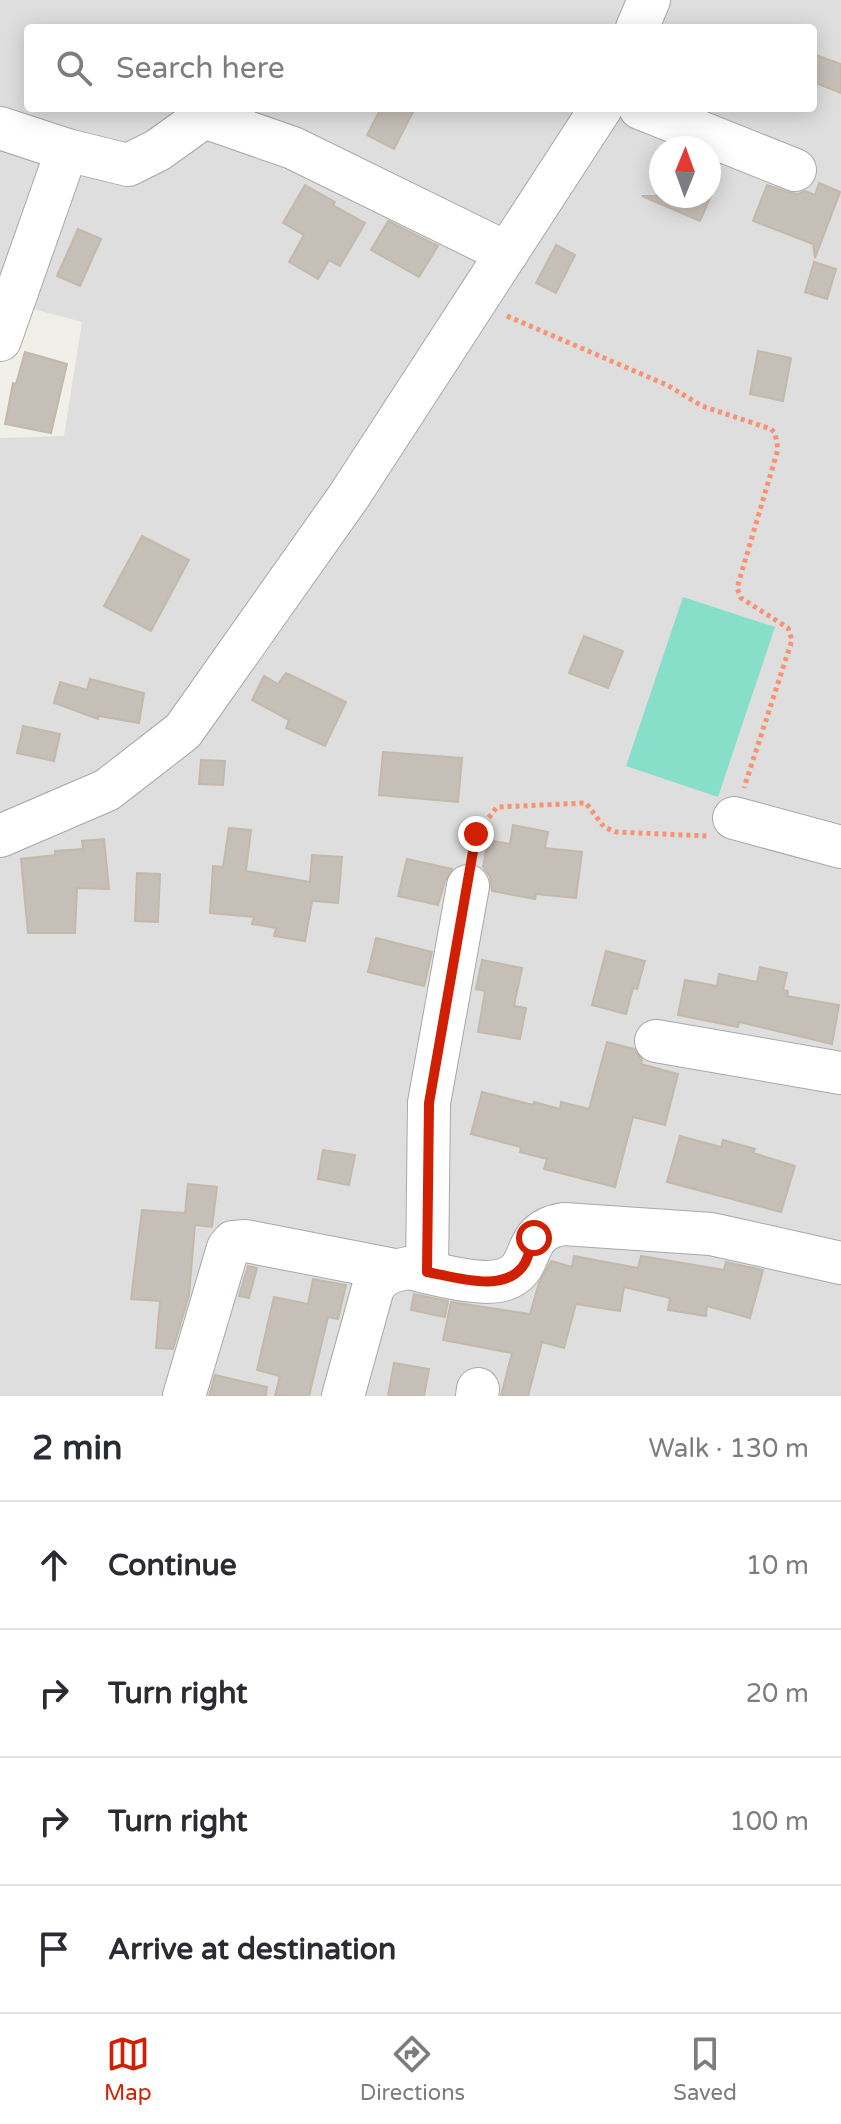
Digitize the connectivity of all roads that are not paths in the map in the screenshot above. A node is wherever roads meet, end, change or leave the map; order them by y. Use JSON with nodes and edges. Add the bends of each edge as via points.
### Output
{"nodes":[{"id":1,"x":649,"y":0,"type":"edge"},
{"id":2,"x":639,"y":24,"type":"edge"},
{"id":3,"x":598,"y":112,"type":"edge"},
{"id":4,"x":650,"y":112,"type":"edge"},
{"id":5,"x":0,"y":128,"type":"edge"},
{"id":6,"x":67,"y":150,"type":"junction"},
{"id":7,"x":795,"y":170,"type":"dead end"},
{"id":8,"x":507,"y":253,"type":"junction"},
{"id":9,"x":0,"y":340,"type":"edge"},
{"id":10,"x":734,"y":818,"type":"road end"},
{"id":11,"x":0,"y":836,"type":"edge"},
{"id":12,"x":841,"y":847,"type":"edge"},
{"id":13,"x":468,"y":886,"type":"road end"},
{"id":14,"x":656,"y":1041,"type":"dead end"},
{"id":15,"x":841,"y":1073,"type":"edge"},
{"id":16,"x":841,"y":1263,"type":"edge"},
{"id":17,"x":411,"y":1271,"type":"junction"},
{"id":18,"x":184,"y":1396,"type":"edge"},
{"id":19,"x":343,"y":1396,"type":"edge"}],
"edges":[{"from":1,"to":2,"type":"street"},
{"from":3,"to":8,"type":"street"},
{"from":4,"to":7,"type":"street"},
{"from":5,"to":6,"type":"street"},
{"from":6,"to":8,"type":"street","via":[[128,165],[204,117],[293,148]]},
{"from":6,"to":9,"type":"street"},
{"from":8,"to":11,"type":"street","via":[[349,496],[183,731],[107,790]]},
{"from":10,"to":12,"type":"street"},
{"from":13,"to":17,"type":"street","via":[[429,1103]]},
{"from":14,"to":15,"type":"street"},
{"from":16,"to":17,"type":"street","via":[[711,1234],[564,1224],[541,1231],[524,1264],[504,1280]]},
{"from":17,"to":18,"type":"street","via":[[233,1242]]},
{"from":17,"to":19,"type":"street","via":[[378,1280],[373,1288]]}]}
